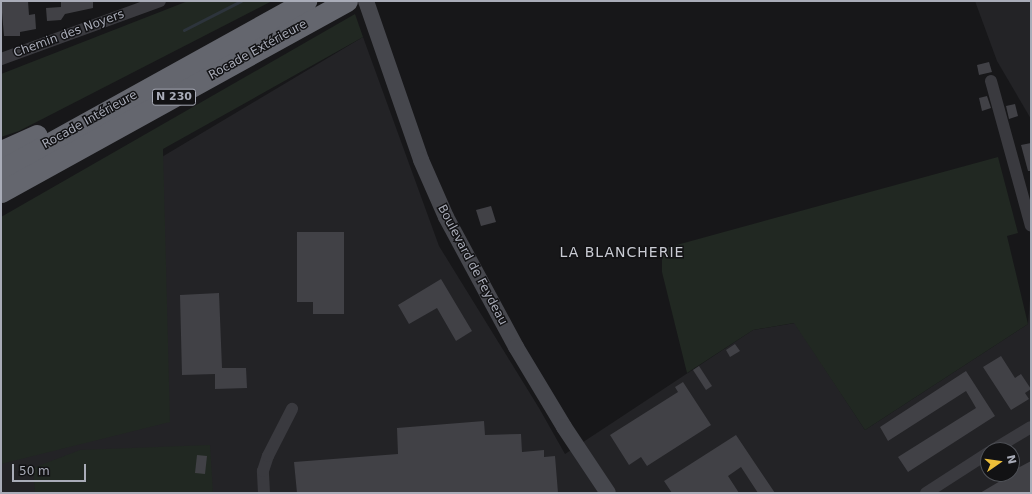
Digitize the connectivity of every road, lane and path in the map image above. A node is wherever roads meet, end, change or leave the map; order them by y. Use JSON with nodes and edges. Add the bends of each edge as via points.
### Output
{"nodes":[{"id":1,"x":160,"y":1,"type":"edge"},
{"id":2,"x":306,"y":1,"type":"edge"},
{"id":3,"x":347,"y":1,"type":"edge"},
{"id":4,"x":366,"y":1,"type":"edge"},
{"id":5,"x":1,"y":59,"type":"edge"},
{"id":6,"x":991,"y":81,"type":"dead end"},
{"id":7,"x":157,"y":83,"type":"junction"},
{"id":8,"x":83,"y":148,"type":"junction"},
{"id":9,"x":1,"y":151,"type":"edge"},
{"id":10,"x":1,"y":170,"type":"edge"},
{"id":11,"x":1,"y":192,"type":"edge"},
{"id":12,"x":1,"y":205,"type":"edge"},
{"id":13,"x":1031,"y":226,"type":"edge"},
{"id":14,"x":292,"y":409,"type":"dead end"},
{"id":15,"x":1031,"y":427,"type":"edge"},
{"id":16,"x":1006,"y":442,"type":"edge"},
{"id":17,"x":980,"y":458,"type":"edge"},
{"id":18,"x":264,"y":493,"type":"edge"},
{"id":19,"x":608,"y":493,"type":"edge"},
{"id":20,"x":926,"y":493,"type":"edge"}],
"edges":[{"from":1,"to":5,"type":"street","name":"Chemin des Noyers"},
{"from":2,"to":7,"type":"highway","name":"Rocade Intérieure","number":"N 230"},
{"from":3,"to":8,"type":"highway","name":"Rocade Extérieure","number":"N 230"},
{"from":4,"to":19,"type":"main road","name":"Boulevard de Feydeau","via":[[421,160],[446,217],[521,357],[564,428]]},
{"from":6,"to":13,"type":"street"},
{"from":7,"to":9,"type":"highway"},
{"from":7,"to":10,"type":"highway","name":"Rocade Intérieure","number":"N 230"},
{"from":8,"to":11,"type":"highway","name":"Rocade Extérieure","number":"N 230"},
{"from":8,"to":12,"type":"highway"},
{"from":14,"to":18,"type":"street","via":[[263,471]]},
{"from":15,"to":16,"type":"street"},
{"from":17,"to":20,"type":"street"}]}
